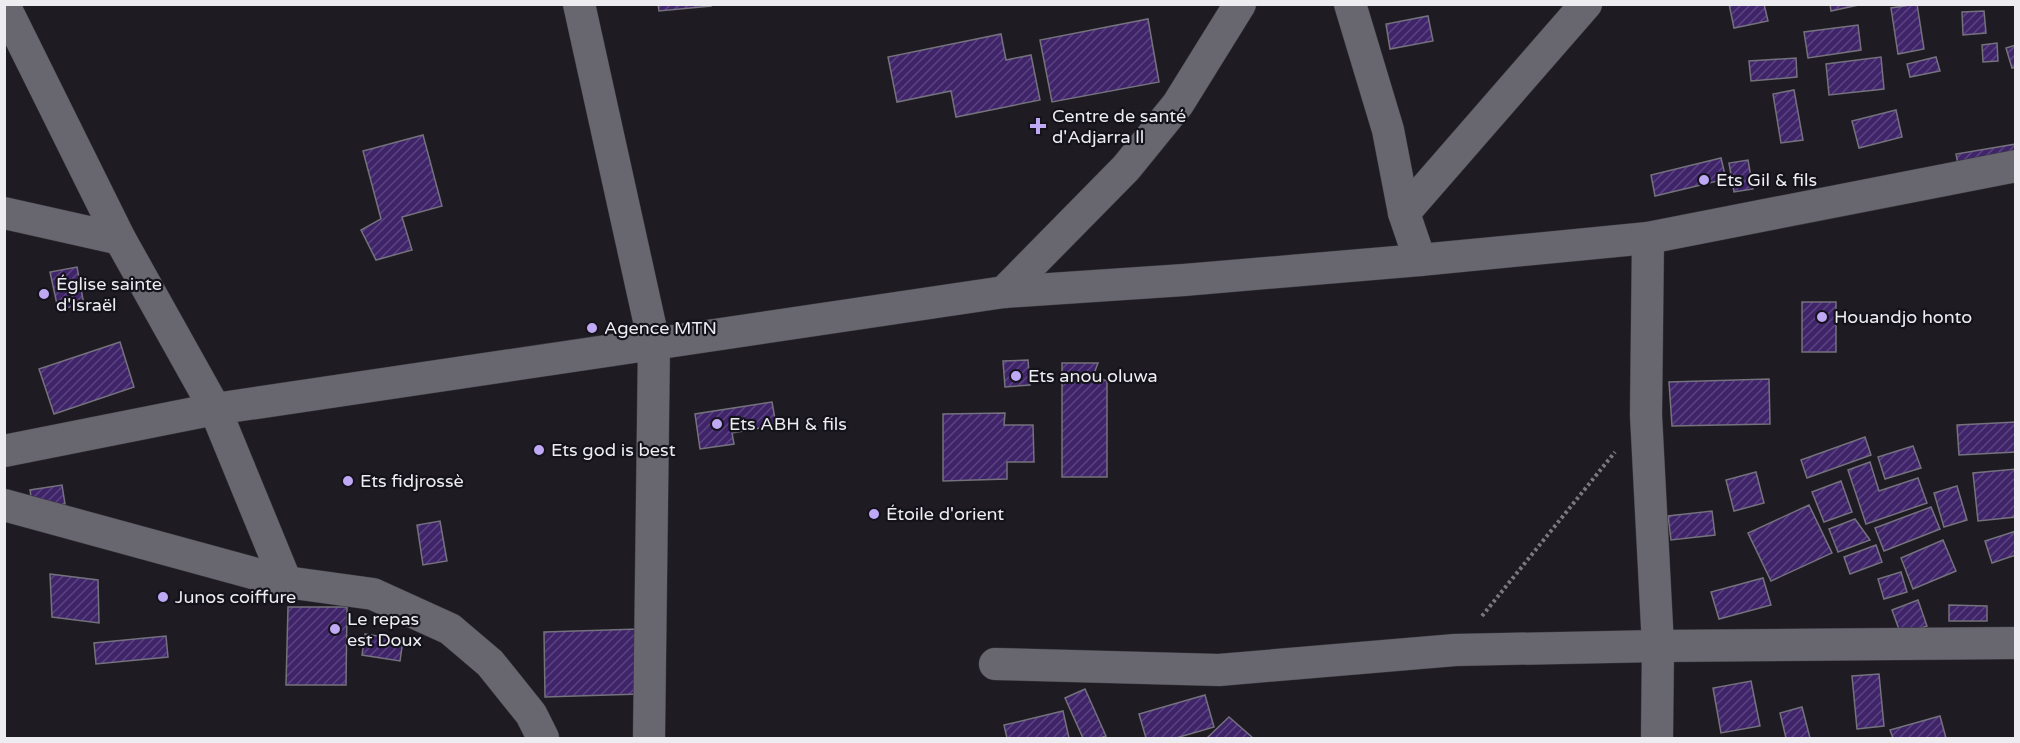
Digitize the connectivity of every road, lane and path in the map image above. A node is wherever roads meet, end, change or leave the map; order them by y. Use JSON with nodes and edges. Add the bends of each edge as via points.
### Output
{"nodes":[{"id":1,"x":579,"y":4,"type":"edge"},
{"id":2,"x":1240,"y":4,"type":"edge"},
{"id":3,"x":1350,"y":4,"type":"edge"},
{"id":4,"x":1586,"y":4,"type":"edge"},
{"id":5,"x":4,"y":5,"type":"edge"},
{"id":6,"x":2016,"y":166,"type":"edge"},
{"id":7,"x":4,"y":213,"type":"edge"},
{"id":8,"x":1404,"y":213,"type":"junction"},
{"id":9,"x":1648,"y":238,"type":"junction"},
{"id":10,"x":120,"y":239,"type":"junction"},
{"id":11,"x":1420,"y":260,"type":"junction"},
{"id":12,"x":1004,"y":292,"type":"junction"},
{"id":13,"x":654,"y":343,"type":"junction"},
{"id":14,"x":215,"y":409,"type":"junction"},
{"id":15,"x":1646,"y":414,"type":"junction"},
{"id":16,"x":4,"y":451,"type":"edge"},
{"id":17,"x":4,"y":505,"type":"edge"},
{"id":18,"x":286,"y":582,"type":"junction"},
{"id":19,"x":2016,"y":643,"type":"edge"},
{"id":20,"x":1658,"y":646,"type":"junction"},
{"id":21,"x":1455,"y":650,"type":"junction"},
{"id":22,"x":995,"y":664,"type":"dead end"},
{"id":23,"x":543,"y":738,"type":"edge"},
{"id":24,"x":649,"y":738,"type":"edge"},
{"id":25,"x":1657,"y":738,"type":"edge"}],
"edges":[{"from":1,"to":13,"type":"street"},
{"from":2,"to":12,"type":"street","via":[[1178,104],[1126,168]]},
{"from":3,"to":8,"type":"street","via":[[1388,130]]},
{"from":4,"to":8,"type":"street"},
{"from":5,"to":10,"type":"street"},
{"from":6,"to":9,"type":"street"},
{"from":7,"to":10,"type":"street"},
{"from":8,"to":11,"type":"street"},
{"from":9,"to":11,"type":"street"},
{"from":9,"to":15,"type":"street"},
{"from":10,"to":14,"type":"street"},
{"from":11,"to":12,"type":"street"},
{"from":12,"to":13,"type":"street"},
{"from":13,"to":14,"type":"street"},
{"from":13,"to":24,"type":"street"},
{"from":14,"to":16,"type":"street"},
{"from":14,"to":18,"type":"street"},
{"from":15,"to":20,"type":"street"},
{"from":15,"to":21,"type":"path"},
{"from":17,"to":18,"type":"street"},
{"from":18,"to":23,"type":"street","via":[[373,594],[450,628],[490,663],[531,714]]},
{"from":19,"to":20,"type":"street"},
{"from":20,"to":21,"type":"street"},
{"from":20,"to":25,"type":"street"},
{"from":21,"to":22,"type":"street","via":[[1219,669]]}]}
